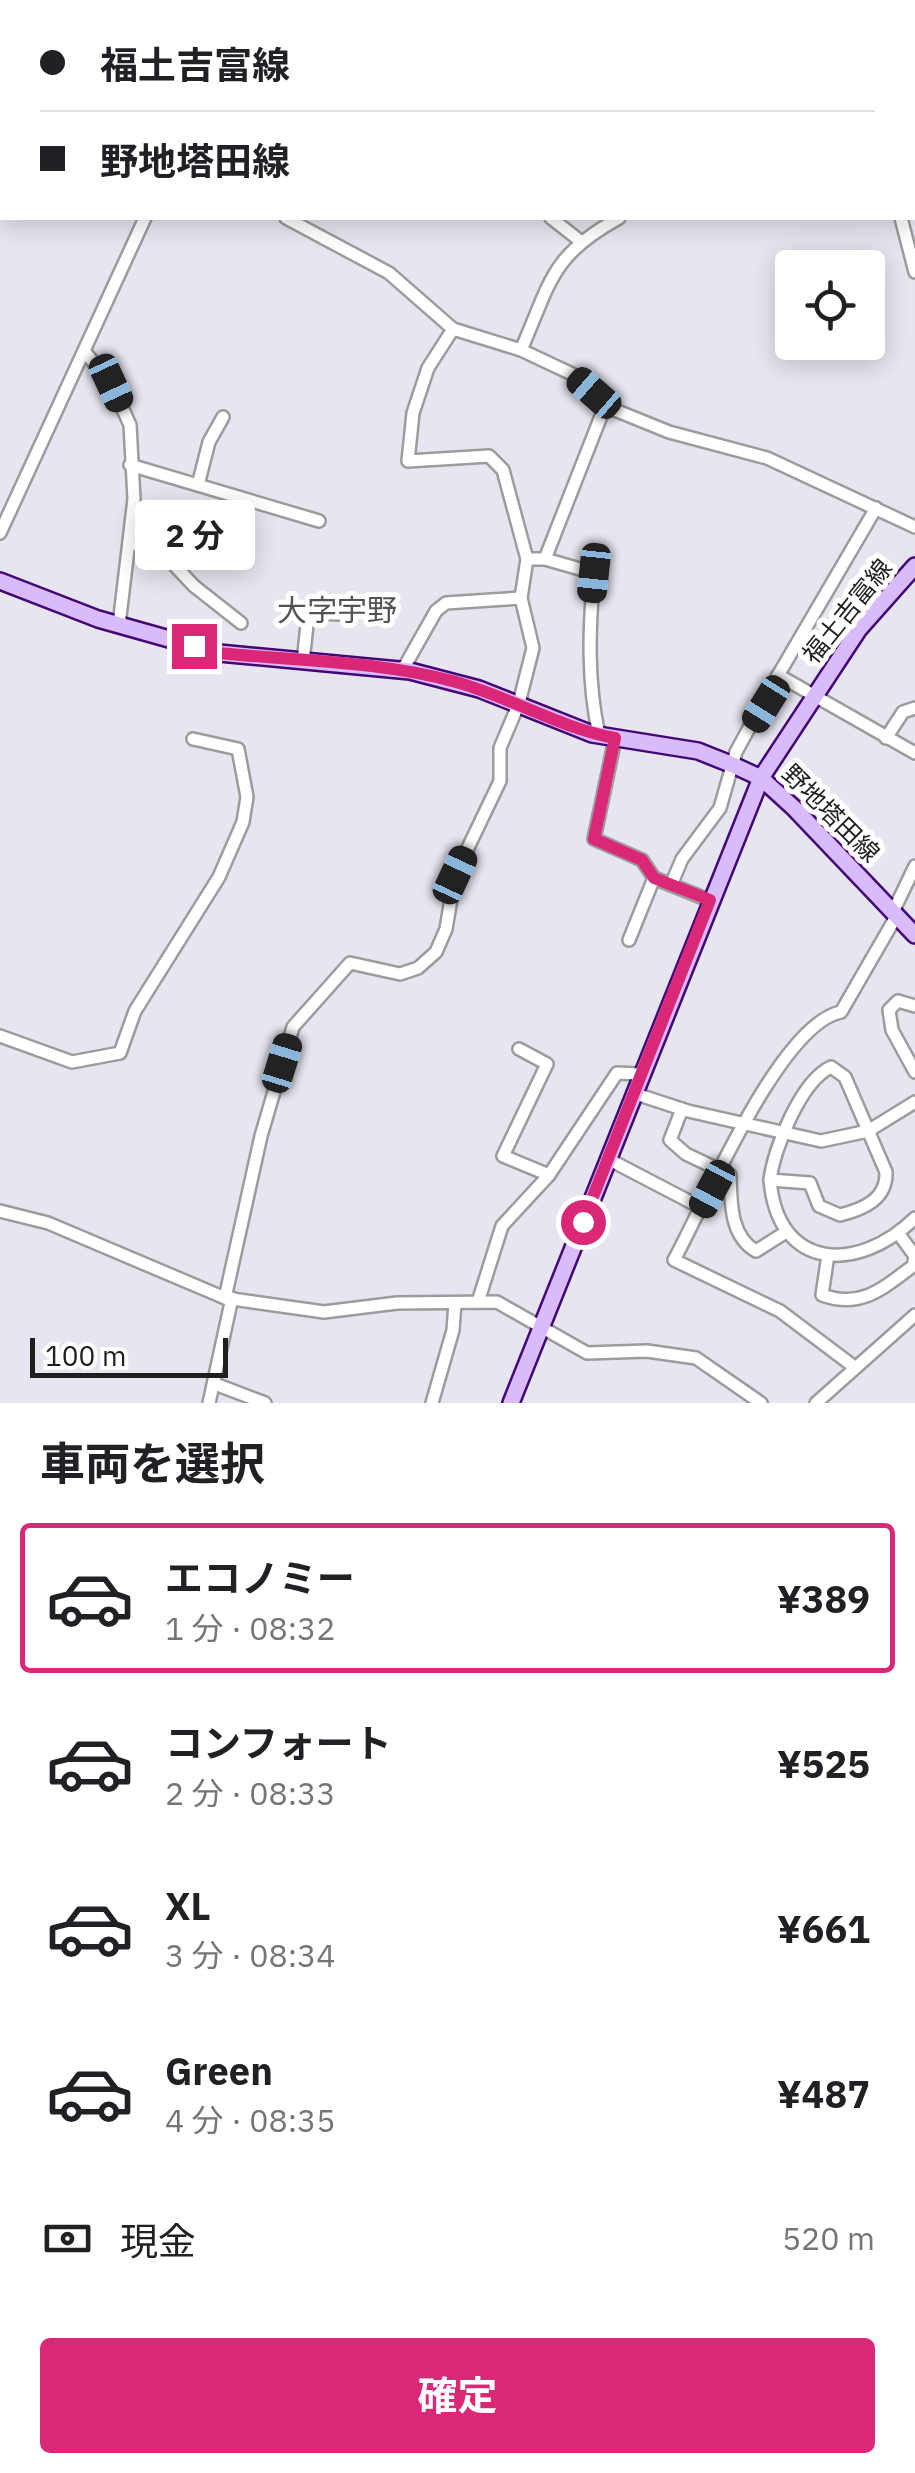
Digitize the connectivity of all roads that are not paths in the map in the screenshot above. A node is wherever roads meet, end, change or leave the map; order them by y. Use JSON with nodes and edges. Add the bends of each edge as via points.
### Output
{"nodes":[{"id":1,"x":145,"y":220,"type":"edge"},
{"id":2,"x":290,"y":220,"type":"edge"},
{"id":3,"x":554,"y":220,"type":"edge"},
{"id":4,"x":615,"y":220,"type":"edge"},
{"id":5,"x":902,"y":220,"type":"edge"},
{"id":6,"x":579,"y":240,"type":"junction"},
{"id":7,"x":915,"y":272,"type":"edge"},
{"id":8,"x":453,"y":329,"type":"junction"},
{"id":9,"x":84,"y":350,"type":"junction"},
{"id":10,"x":521,"y":350,"type":"junction"},
{"id":11,"x":605,"y":406,"type":"junction"},
{"id":12,"x":223,"y":416,"type":"dead end"},
{"id":13,"x":130,"y":465,"type":"junction"},
{"id":14,"x":198,"y":485,"type":"junction"},
{"id":15,"x":876,"y":508,"type":"junction"},
{"id":16,"x":318,"y":520,"type":"dead end"},
{"id":17,"x":915,"y":527,"type":"edge"},
{"id":18,"x":0,"y":533,"type":"edge"},
{"id":19,"x":129,"y":543,"type":"junction"},
{"id":20,"x":527,"y":559,"type":"junction"},
{"id":21,"x":545,"y":559,"type":"junction"},
{"id":22,"x":915,"y":566,"type":"edge"},
{"id":23,"x":0,"y":581,"type":"edge"},
{"id":24,"x":521,"y":598,"type":"junction"},
{"id":25,"x":339,"y":614,"type":"dead end"},
{"id":26,"x":241,"y":624,"type":"dead end"},
{"id":27,"x":118,"y":625,"type":"junction"},
{"id":28,"x":303,"y":662,"type":"junction"},
{"id":29,"x":402,"y":671,"type":"junction"},
{"id":30,"x":778,"y":674,"type":"junction"},
{"id":31,"x":811,"y":697,"type":"junction"},
{"id":32,"x":518,"y":704,"type":"junction"},
{"id":33,"x":915,"y":708,"type":"edge"},
{"id":34,"x":607,"y":737,"type":"junction"},
{"id":35,"x":886,"y":738,"type":"junction"},
{"id":36,"x":193,"y":739,"type":"dead end"},
{"id":37,"x":915,"y":753,"type":"edge"},
{"id":38,"x":733,"y":764,"type":"junction"},
{"id":39,"x":761,"y":778,"type":"junction"},
{"id":40,"x":915,"y":866,"type":"edge"},
{"id":41,"x":654,"y":878,"type":"junction"},
{"id":42,"x":671,"y":885,"type":"junction"},
{"id":43,"x":710,"y":900,"type":"junction"},
{"id":44,"x":895,"y":913,"type":"junction"},
{"id":45,"x":915,"y":935,"type":"edge"},
{"id":46,"x":629,"y":940,"type":"dead end"},
{"id":47,"x":915,"y":1006,"type":"edge"},
{"id":48,"x":0,"y":1036,"type":"edge"},
{"id":49,"x":519,"y":1049,"type":"dead end"},
{"id":50,"x":915,"y":1072,"type":"edge"},
{"id":51,"x":640,"y":1074,"type":"junction"},
{"id":52,"x":634,"y":1092,"type":"junction"},
{"id":53,"x":915,"y":1102,"type":"edge"},
{"id":54,"x":682,"y":1109,"type":"junction"},
{"id":55,"x":747,"y":1122,"type":"junction"},
{"id":56,"x":868,"y":1131,"type":"junction"},
{"id":57,"x":783,"y":1133,"type":"junction"},
{"id":58,"x":608,"y":1159,"type":"junction"},
{"id":59,"x":722,"y":1169,"type":"junction"},
{"id":60,"x":549,"y":1175,"type":"junction"},
{"id":61,"x":770,"y":1180,"type":"junction"},
{"id":62,"x":702,"y":1208,"type":"junction"},
{"id":63,"x":0,"y":1211,"type":"edge"},
{"id":64,"x":915,"y":1218,"type":"edge"},
{"id":65,"x":786,"y":1232,"type":"junction"},
{"id":66,"x":898,"y":1233,"type":"junction"},
{"id":67,"x":828,"y":1255,"type":"junction"},
{"id":68,"x":915,"y":1257,"type":"edge"},
{"id":69,"x":228,"y":1298,"type":"junction"},
{"id":70,"x":455,"y":1302,"type":"junction"},
{"id":71,"x":478,"y":1302,"type":"junction"},
{"id":72,"x":915,"y":1315,"type":"edge"},
{"id":73,"x":540,"y":1330,"type":"junction"},
{"id":74,"x":853,"y":1366,"type":"junction"},
{"id":75,"x":215,"y":1384,"type":"junction"},
{"id":76,"x":209,"y":1403,"type":"edge"},
{"id":77,"x":265,"y":1403,"type":"edge"},
{"id":78,"x":432,"y":1403,"type":"edge"},
{"id":79,"x":512,"y":1403,"type":"edge"},
{"id":80,"x":761,"y":1403,"type":"edge"},
{"id":81,"x":816,"y":1403,"type":"edge"}],
"edges":[{"from":1,"to":9,"type":"street"},
{"from":2,"to":8,"type":"street","via":[[389,273]]},
{"from":3,"to":6,"type":"street"},
{"from":4,"to":6,"type":"street"},
{"from":5,"to":7,"type":"street"},
{"from":6,"to":10,"type":"street","via":[[560,262]]},
{"from":8,"to":10,"type":"street"},
{"from":8,"to":20,"type":"street","via":[[428,368],[412,413],[408,461],[488,456],[496,462]]},
{"from":9,"to":13,"type":"street","via":[[111,383],[130,425]]},
{"from":9,"to":18,"type":"street"},
{"from":10,"to":11,"type":"street","via":[[572,374]]},
{"from":11,"to":15,"type":"street","via":[[767,458]]},
{"from":11,"to":21,"type":"street"},
{"from":12,"to":14,"type":"street"},
{"from":13,"to":14,"type":"street"},
{"from":13,"to":19,"type":"street"},
{"from":14,"to":16,"type":"street"},
{"from":15,"to":17,"type":"street"},
{"from":15,"to":30,"type":"street"},
{"from":19,"to":26,"type":"street","via":[[162,552]]},
{"from":19,"to":27,"type":"street"},
{"from":20,"to":21,"type":"street"},
{"from":20,"to":24,"type":"street"},
{"from":21,"to":34,"type":"street","via":[[594,573],[591,697]]},
{"from":22,"to":31,"type":"main road","name":"福土吉富線"},
{"from":23,"to":27,"type":"main road","name":"野地塔田線"},
{"from":24,"to":29,"type":"street","via":[[446,603]]},
{"from":24,"to":32,"type":"street","via":[[533,648]]},
{"from":25,"to":28,"type":"street","via":[[308,609]]},
{"from":27,"to":28,"type":"main road","name":"野地塔田線","via":[[219,653]]},
{"from":28,"to":29,"type":"main road","name":"野地塔田線"},
{"from":29,"to":32,"type":"main road","name":"野地塔田線"},
{"from":30,"to":31,"type":"street"},
{"from":30,"to":38,"type":"street"},
{"from":31,"to":35,"type":"street"},
{"from":31,"to":39,"type":"main road","name":"福土吉富線"},
{"from":32,"to":34,"type":"main road","name":"野地塔田線"},
{"from":32,"to":69,"type":"street","via":[[500,748],[500,781],[455,875],[436,952],[400,974],[350,964],[294,1027],[260,1136]]},
{"from":33,"to":35,"type":"street","via":[[904,712]]},
{"from":34,"to":38,"type":"main road","name":"野地塔田線","via":[[698,751]]},
{"from":34,"to":41,"type":"street","via":[[594,839],[642,860]]},
{"from":35,"to":37,"type":"street"},
{"from":36,"to":48,"type":"street","via":[[238,749],[247,797],[243,822],[219,877],[135,1010],[120,1053],[72,1062]]},
{"from":38,"to":39,"type":"main road","name":"野地塔田線"},
{"from":38,"to":42,"type":"street","via":[[720,808],[682,858]]},
{"from":39,"to":43,"type":"main road","name":"福土吉富線"},
{"from":39,"to":44,"type":"main road","name":"野地塔田線"},
{"from":40,"to":44,"type":"street"},
{"from":41,"to":42,"type":"street"},
{"from":41,"to":46,"type":"street"},
{"from":42,"to":43,"type":"street"},
{"from":43,"to":51,"type":"main road","name":"福土吉富線"},
{"from":44,"to":45,"type":"main road","name":"野地塔田線"},
{"from":44,"to":55,"type":"street","via":[[841,1012],[822,1016],[784,1054]]},
{"from":47,"to":50,"type":"street","via":[[898,1001],[889,1010]]},
{"from":49,"to":60,"type":"street","via":[[548,1064],[503,1156]]},
{"from":51,"to":52,"type":"main road","name":"福土吉富線"},
{"from":51,"to":60,"type":"street","via":[[616,1072]]},
{"from":52,"to":54,"type":"street"},
{"from":52,"to":58,"type":"main road","name":"福土吉富線"},
{"from":53,"to":56,"type":"street"},
{"from":54,"to":55,"type":"street"},
{"from":54,"to":59,"type":"street","via":[[670,1140]]},
{"from":55,"to":57,"type":"street"},
{"from":55,"to":59,"type":"street"},
{"from":56,"to":57,"type":"street","via":[[821,1141]]},
{"from":56,"to":57,"type":"street","via":[[844,1077],[831,1067],[818,1072]]},
{"from":56,"to":61,"type":"street","via":[[886,1186],[856,1211],[828,1214],[810,1183]]},
{"from":57,"to":61,"type":"street"},
{"from":58,"to":62,"type":"street"},
{"from":58,"to":73,"type":"main road","name":"福土吉富線"},
{"from":59,"to":62,"type":"street"},
{"from":59,"to":65,"type":"street","via":[[730,1175],[735,1225],[744,1244],[756,1251]]},
{"from":60,"to":71,"type":"street","via":[[502,1226]]},
{"from":61,"to":65,"type":"street","via":[[772,1204]]},
{"from":62,"to":74,"type":"street","via":[[674,1260],[780,1311]]},
{"from":63,"to":69,"type":"street","via":[[48,1223]]},
{"from":64,"to":66,"type":"street"},
{"from":65,"to":67,"type":"street","via":[[806,1249]]},
{"from":66,"to":67,"type":"street","via":[[882,1246]]},
{"from":66,"to":68,"type":"street"},
{"from":67,"to":68,"type":"street","via":[[822,1294],[842,1302],[872,1296],[913,1266]]},
{"from":69,"to":70,"type":"street","via":[[324,1312]]},
{"from":69,"to":75,"type":"street"},
{"from":70,"to":71,"type":"street"},
{"from":70,"to":78,"type":"street"},
{"from":71,"to":73,"type":"street","via":[[497,1302]]},
{"from":72,"to":74,"type":"street"},
{"from":73,"to":79,"type":"main road","name":"福土吉富線"},
{"from":73,"to":80,"type":"street","via":[[588,1353],[696,1358]]},
{"from":74,"to":81,"type":"street"},
{"from":75,"to":76,"type":"street"},
{"from":75,"to":77,"type":"street"}]}
